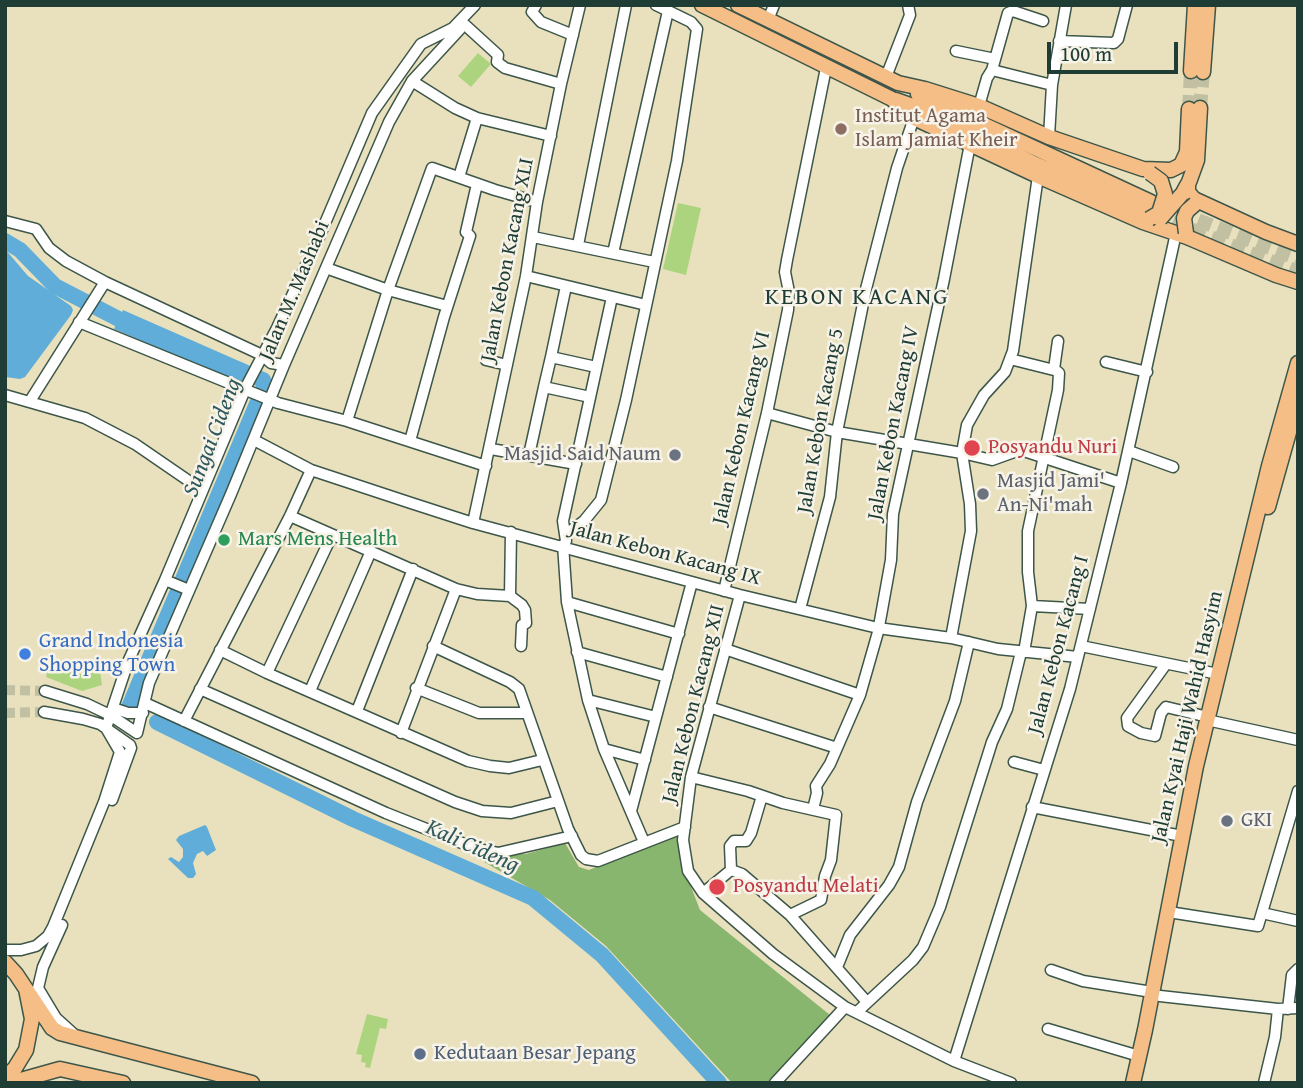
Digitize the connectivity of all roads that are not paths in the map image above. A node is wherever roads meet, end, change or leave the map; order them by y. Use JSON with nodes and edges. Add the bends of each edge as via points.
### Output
{"nodes":[{"id":1,"x":475,"y":5,"type":"edge"},
{"id":2,"x":485,"y":5,"type":"edge"},
{"id":3,"x":536,"y":5,"type":"edge"},
{"id":4,"x":580,"y":5,"type":"edge"},
{"id":5,"x":626,"y":5,"type":"edge"},
{"id":6,"x":656,"y":5,"type":"edge"},
{"id":7,"x":738,"y":5,"type":"edge"},
{"id":8,"x":774,"y":5,"type":"edge"},
{"id":9,"x":908,"y":5,"type":"edge"},
{"id":10,"x":1066,"y":5,"type":"edge"},
{"id":11,"x":1127,"y":5,"type":"edge"},
{"id":12,"x":1195,"y":5,"type":"edge"},
{"id":13,"x":1208,"y":5,"type":"edge"},
{"id":14,"x":706,"y":7,"type":"edge"},
{"id":15,"x":1019,"y":9,"type":"edge"},
{"id":16,"x":668,"y":11,"type":"junction"},
{"id":17,"x":768,"y":20,"type":"junction"},
{"id":18,"x":1043,"y":21,"type":"dead end"},
{"id":19,"x":691,"y":22,"type":"junction"},
{"id":20,"x":464,"y":24,"type":"junction"},
{"id":21,"x":573,"y":35,"type":"junction"},
{"id":22,"x":1059,"y":41,"type":"junction"},
{"id":23,"x":956,"y":51,"type":"dead end"},
{"id":24,"x":994,"y":65,"type":"junction"},
{"id":25,"x":826,"y":68,"type":"junction"},
{"id":26,"x":892,"y":80,"type":"junction"},
{"id":27,"x":412,"y":81,"type":"junction"},
{"id":28,"x":561,"y":84,"type":"junction"},
{"id":29,"x":1052,"y":85,"type":"junction"},
{"id":30,"x":892,"y":99,"type":"junction"},
{"id":31,"x":979,"y":106,"type":"junction"},
{"id":32,"x":477,"y":118,"type":"junction"},
{"id":33,"x":914,"y":118,"type":"junction"},
{"id":34,"x":551,"y":136,"type":"junction"},
{"id":35,"x":1049,"y":137,"type":"junction"},
{"id":36,"x":970,"y":144,"type":"junction"},
{"id":37,"x":1147,"y":171,"type":"junction"},
{"id":38,"x":1038,"y":176,"type":"junction"},
{"id":39,"x":458,"y":177,"type":"junction"},
{"id":40,"x":477,"y":184,"type":"junction"},
{"id":41,"x":1185,"y":190,"type":"junction"},
{"id":42,"x":537,"y":202,"type":"junction"},
{"id":43,"x":1198,"y":203,"type":"junction"},
{"id":44,"x":1150,"y":217,"type":"junction"},
{"id":45,"x":5,"y":221,"type":"edge"},
{"id":46,"x":1183,"y":234,"type":"junction"},
{"id":47,"x":533,"y":237,"type":"junction"},
{"id":48,"x":1298,"y":244,"type":"edge"},
{"id":49,"x":578,"y":245,"type":"junction"},
{"id":50,"x":612,"y":253,"type":"junction"},
{"id":51,"x":654,"y":262,"type":"junction"},
{"id":52,"x":326,"y":268,"type":"junction"},
{"id":53,"x":1276,"y":275,"type":"junction"},
{"id":54,"x":526,"y":276,"type":"junction"},
{"id":55,"x":1298,"y":282,"type":"edge"},
{"id":56,"x":102,"y":286,"type":"junction"},
{"id":57,"x":566,"y":286,"type":"junction"},
{"id":58,"x":388,"y":290,"type":"junction"},
{"id":59,"x":1298,"y":296,"type":"edge"},
{"id":60,"x":612,"y":297,"type":"junction"},
{"id":61,"x":646,"y":304,"type":"junction"},
{"id":62,"x":447,"y":306,"type":"junction"},
{"id":63,"x":82,"y":318,"type":"junction"},
{"id":64,"x":1058,"y":341,"type":"dead end"},
{"id":65,"x":551,"y":357,"type":"junction"},
{"id":66,"x":260,"y":358,"type":"junction"},
{"id":67,"x":1010,"y":359,"type":"junction"},
{"id":68,"x":486,"y":360,"type":"dead end"},
{"id":69,"x":1106,"y":362,"type":"dead end"},
{"id":70,"x":1298,"y":363,"type":"edge"},
{"id":71,"x":284,"y":365,"type":"junction"},
{"id":72,"x":507,"y":365,"type":"junction"},
{"id":73,"x":596,"y":367,"type":"junction"},
{"id":74,"x":1054,"y":370,"type":"junction"},
{"id":75,"x":1147,"y":372,"type":"junction"},
{"id":76,"x":544,"y":387,"type":"junction"},
{"id":77,"x":246,"y":388,"type":"junction"},
{"id":78,"x":5,"y":395,"type":"edge"},
{"id":79,"x":590,"y":397,"type":"junction"},
{"id":80,"x":269,"y":399,"type":"junction"},
{"id":81,"x":1298,"y":400,"type":"edge"},
{"id":82,"x":30,"y":401,"type":"junction"},
{"id":83,"x":767,"y":413,"type":"junction"},
{"id":84,"x":1295,"y":418,"type":"edge"},
{"id":85,"x":347,"y":421,"type":"junction"},
{"id":86,"x":837,"y":432,"type":"junction"},
{"id":87,"x":254,"y":440,"type":"junction"},
{"id":88,"x":410,"y":441,"type":"junction"},
{"id":89,"x":909,"y":445,"type":"junction"},
{"id":90,"x":491,"y":449,"type":"junction"},
{"id":91,"x":1129,"y":451,"type":"junction"},
{"id":92,"x":962,"y":453,"type":"junction"},
{"id":93,"x":529,"y":455,"type":"junction"},
{"id":94,"x":1045,"y":458,"type":"junction"},
{"id":95,"x":576,"y":464,"type":"junction"},
{"id":96,"x":486,"y":467,"type":"junction"},
{"id":97,"x":1173,"y":467,"type":"dead end"},
{"id":98,"x":311,"y":470,"type":"junction"},
{"id":99,"x":1121,"y":483,"type":"junction"},
{"id":100,"x":202,"y":490,"type":"junction"},
{"id":101,"x":290,"y":516,"type":"junction"},
{"id":102,"x":473,"y":523,"type":"junction"},
{"id":103,"x":510,"y":532,"type":"junction"},
{"id":104,"x":566,"y":534,"type":"junction"},
{"id":105,"x":332,"y":535,"type":"junction"},
{"id":106,"x":564,"y":546,"type":"junction"},
{"id":107,"x":371,"y":551,"type":"junction"},
{"id":108,"x":413,"y":569,"type":"junction"},
{"id":109,"x":168,"y":582,"type":"junction"},
{"id":110,"x":692,"y":582,"type":"junction"},
{"id":111,"x":186,"y":589,"type":"junction"},
{"id":112,"x":456,"y":589,"type":"junction"},
{"id":113,"x":724,"y":591,"type":"junction"},
{"id":114,"x":740,"y":595,"type":"junction"},
{"id":115,"x":510,"y":596,"type":"junction"},
{"id":116,"x":567,"y":602,"type":"junction"},
{"id":117,"x":1032,"y":606,"type":"junction"},
{"id":118,"x":800,"y":610,"type":"junction"},
{"id":119,"x":1090,"y":610,"type":"junction"},
{"id":120,"x":878,"y":628,"type":"junction"},
{"id":121,"x":679,"y":635,"type":"junction"},
{"id":122,"x":951,"y":638,"type":"junction"},
{"id":123,"x":969,"y":642,"type":"junction"},
{"id":124,"x":433,"y":646,"type":"junction"},
{"id":125,"x":521,"y":646,"type":"dead end"},
{"id":126,"x":725,"y":649,"type":"junction"},
{"id":127,"x":220,"y":650,"type":"junction"},
{"id":128,"x":577,"y":652,"type":"junction"},
{"id":129,"x":1023,"y":652,"type":"junction"},
{"id":130,"x":1080,"y":652,"type":"junction"},
{"id":131,"x":1166,"y":664,"type":"junction"},
{"id":132,"x":267,"y":673,"type":"junction"},
{"id":133,"x":1218,"y":674,"type":"junction"},
{"id":134,"x":667,"y":677,"type":"junction"},
{"id":135,"x":416,"y":688,"type":"junction"},
{"id":136,"x":200,"y":689,"type":"junction"},
{"id":137,"x":44,"y":691,"type":"tunnel mouth"},
{"id":138,"x":310,"y":691,"type":"junction"},
{"id":139,"x":860,"y":695,"type":"junction"},
{"id":140,"x":588,"y":700,"type":"junction"},
{"id":141,"x":709,"y":707,"type":"junction"},
{"id":142,"x":144,"y":708,"type":"junction"},
{"id":143,"x":112,"y":711,"type":"junction"},
{"id":144,"x":356,"y":711,"type":"junction"},
{"id":145,"x":44,"y":712,"type":"tunnel mouth"},
{"id":146,"x":527,"y":713,"type":"junction"},
{"id":147,"x":656,"y":717,"type":"junction"},
{"id":148,"x":1211,"y":720,"type":"junction"},
{"id":149,"x":184,"y":721,"type":"junction"},
{"id":150,"x":106,"y":728,"type":"junction"},
{"id":151,"x":401,"y":733,"type":"junction"},
{"id":152,"x":1298,"y":740,"type":"edge"},
{"id":153,"x":837,"y":748,"type":"junction"},
{"id":154,"x":604,"y":749,"type":"junction"},
{"id":155,"x":542,"y":760,"type":"junction"},
{"id":156,"x":645,"y":760,"type":"junction"},
{"id":157,"x":1014,"y":762,"type":"dead end"},
{"id":158,"x":1201,"y":767,"type":"junction"},
{"id":159,"x":1044,"y":770,"type":"junction"},
{"id":160,"x":691,"y":777,"type":"junction"},
{"id":161,"x":1298,"y":791,"type":"edge"},
{"id":162,"x":762,"y":796,"type":"junction"},
{"id":163,"x":558,"y":801,"type":"junction"},
{"id":164,"x":1032,"y":807,"type":"junction"},
{"id":165,"x":813,"y":809,"type":"junction"},
{"id":166,"x":631,"y":811,"type":"junction"},
{"id":167,"x":685,"y":827,"type":"junction"},
{"id":168,"x":572,"y":836,"type":"junction"},
{"id":169,"x":1182,"y":836,"type":"junction"},
{"id":170,"x":644,"y":842,"type":"junction"},
{"id":171,"x":731,"y":870,"type":"junction"},
{"id":172,"x":703,"y":893,"type":"junction"},
{"id":173,"x":1175,"y":913,"type":"junction"},
{"id":174,"x":1262,"y":913,"type":"junction"},
{"id":175,"x":790,"y":915,"type":"junction"},
{"id":176,"x":1298,"y":921,"type":"edge"},
{"id":177,"x":5,"y":950,"type":"edge"},
{"id":178,"x":5,"y":962,"type":"edge"},
{"id":179,"x":837,"y":967,"type":"junction"},
{"id":180,"x":1298,"y":969,"type":"edge"},
{"id":181,"x":1051,"y":970,"type":"dead end"},
{"id":182,"x":26,"y":989,"type":"junction"},
{"id":183,"x":1156,"y":994,"type":"junction"},
{"id":184,"x":869,"y":998,"type":"junction"},
{"id":185,"x":851,"y":1009,"type":"junction"},
{"id":186,"x":1288,"y":1009,"type":"edge"},
{"id":187,"x":1048,"y":1029,"type":"dead end"},
{"id":188,"x":82,"y":1041,"type":"junction"},
{"id":189,"x":1139,"y":1056,"type":"junction"},
{"id":190,"x":954,"y":1061,"type":"junction"},
{"id":191,"x":5,"y":1078,"type":"edge"},
{"id":192,"x":33,"y":1079,"type":"edge"},
{"id":193,"x":997,"y":1081,"type":"edge"},
{"id":194,"x":10,"y":1083,"type":"edge"},
{"id":195,"x":123,"y":1083,"type":"edge"},
{"id":196,"x":252,"y":1083,"type":"edge"},
{"id":197,"x":775,"y":1083,"type":"edge"},
{"id":198,"x":1012,"y":1083,"type":"edge"},
{"id":199,"x":1133,"y":1083,"type":"edge"},
{"id":200,"x":1142,"y":1083,"type":"edge"},
{"id":201,"x":1264,"y":1083,"type":"edge"}],
"edges":[{"from":1,"to":66,"type":"street","via":[[453,28],[421,44],[372,113]]},
{"from":2,"to":20,"type":"street","name":"Jalan M. Mashabi"},
{"from":3,"to":21,"type":"street","via":[[532,12],[541,22]]},
{"from":4,"to":21,"type":"street","name":"Jalan Kebon Kacang XLI"},
{"from":5,"to":49,"type":"street"},
{"from":6,"to":16,"type":"street"},
{"from":7,"to":17,"type":"main road"},
{"from":8,"to":17,"type":"street"},
{"from":9,"to":26,"type":"street","via":[[910,15]]},
{"from":10,"to":22,"type":"street"},
{"from":11,"to":22,"type":"street","via":[[1114,43]]},
{"from":12,"to":13,"type":"main road","via":[[1197,72]]},
{"from":14,"to":19,"type":"street"},
{"from":14,"to":25,"type":"main road"},
{"from":15,"to":18,"type":"street"},
{"from":15,"to":24,"type":"street","via":[[1008,13]]},
{"from":16,"to":19,"type":"street"},
{"from":16,"to":50,"type":"street"},
{"from":17,"to":26,"type":"main road"},
{"from":19,"to":51,"type":"street","via":[[698,37]]},
{"from":20,"to":27,"type":"street","name":"Jalan M. Mashabi"},
{"from":20,"to":28,"type":"street","via":[[498,55],[505,68]]},
{"from":21,"to":28,"type":"street","name":"Jalan Kebon Kacang XLI"},
{"from":22,"to":29,"type":"street"},
{"from":23,"to":24,"type":"street"},
{"from":24,"to":29,"type":"street"},
{"from":24,"to":31,"type":"street"},
{"from":25,"to":30,"type":"main road"},
{"from":25,"to":83,"type":"street","name":"Jalan Kebon Kacang VI","via":[[786,260],[788,310]]},
{"from":26,"to":31,"type":"main road"},
{"from":26,"to":44,"type":"main road"},
{"from":27,"to":32,"type":"street"},
{"from":27,"to":52,"type":"street","name":"Jalan M. Mashabi","via":[[389,122]]},
{"from":28,"to":34,"type":"street","name":"Jalan Kebon Kacang XLI"},
{"from":29,"to":35,"type":"street"},
{"from":30,"to":33,"type":"main road"},
{"from":30,"to":44,"type":"main road","via":[[922,108]]},
{"from":31,"to":35,"type":"main road"},
{"from":32,"to":34,"type":"street"},
{"from":32,"to":39,"type":"street"},
{"from":33,"to":36,"type":"main road"},
{"from":33,"to":86,"type":"street","name":"Jalan Kebon Kacang 5","via":[[873,258]]},
{"from":34,"to":42,"type":"street","name":"Jalan Kebon Kacang XLI"},
{"from":35,"to":37,"type":"main road"},
{"from":36,"to":38,"type":"main road"},
{"from":36,"to":89,"type":"street","name":"Jalan Kebon Kacang IV"},
{"from":37,"to":41,"type":"main road","via":[[1181,165],[1195,109],[1197,160]]},
{"from":37,"to":44,"type":"main road","bridge":true,"via":[[1161,181],[1166,194],[1159,213]]},
{"from":38,"to":44,"type":"main road"},
{"from":38,"to":67,"type":"street"},
{"from":39,"to":40,"type":"street"},
{"from":39,"to":58,"type":"street","via":[[432,168]]},
{"from":40,"to":42,"type":"street"},
{"from":40,"to":62,"type":"street","via":[[466,232],[470,236]]},
{"from":41,"to":43,"type":"main road"},
{"from":41,"to":44,"type":"main road","bridge":true,"via":[[1168,213]]},
{"from":42,"to":47,"type":"street","name":"Jalan Kebon Kacang XLI"},
{"from":43,"to":46,"type":"main road","bridge":true,"via":[[1187,211]]},
{"from":43,"to":48,"type":"main road"},
{"from":44,"to":46,"type":"main road"},
{"from":45,"to":56,"type":"street","via":[[36,229],[44,243]]},
{"from":46,"to":53,"type":"main road"},
{"from":46,"to":75,"type":"street","name":"Jalan Kebon Kacang I"},
{"from":47,"to":49,"type":"street"},
{"from":47,"to":54,"type":"street","name":"Jalan Kebon Kacang XLI"},
{"from":49,"to":50,"type":"street"},
{"from":50,"to":51,"type":"street"},
{"from":51,"to":61,"type":"street"},
{"from":52,"to":58,"type":"street"},
{"from":52,"to":71,"type":"street","name":"Jalan M. Mashabi"},
{"from":53,"to":55,"type":"main road"},
{"from":53,"to":59,"type":"main road"},
{"from":54,"to":57,"type":"street"},
{"from":54,"to":72,"type":"street","name":"Jalan Kebon Kacang XLI"},
{"from":56,"to":63,"type":"street"},
{"from":56,"to":66,"type":"street"},
{"from":57,"to":60,"type":"street"},
{"from":57,"to":65,"type":"street"},
{"from":58,"to":62,"type":"street"},
{"from":58,"to":85,"type":"street"},
{"from":60,"to":61,"type":"street"},
{"from":60,"to":73,"type":"street"},
{"from":61,"to":104,"type":"street","via":[[601,500]]},
{"from":62,"to":88,"type":"street"},
{"from":63,"to":77,"type":"street"},
{"from":63,"to":82,"type":"street"},
{"from":64,"to":74,"type":"street"},
{"from":65,"to":73,"type":"street"},
{"from":65,"to":76,"type":"street"},
{"from":66,"to":71,"type":"street"},
{"from":66,"to":77,"type":"street"},
{"from":67,"to":74,"type":"street"},
{"from":67,"to":92,"type":"street","via":[[972,415]]},
{"from":68,"to":72,"type":"street"},
{"from":69,"to":75,"type":"street"},
{"from":70,"to":133,"type":"main road","name":"Jalan Kyai Haji Wahid Hasyim"},
{"from":71,"to":80,"type":"street","name":"Jalan M. Mashabi"},
{"from":72,"to":90,"type":"street","name":"Jalan Kebon Kacang XLI"},
{"from":73,"to":79,"type":"street"},
{"from":74,"to":94,"type":"street","via":[[1059,373],[1058,390]]},
{"from":75,"to":91,"type":"street","name":"Jalan Kebon Kacang I"},
{"from":76,"to":79,"type":"street"},
{"from":76,"to":93,"type":"street"},
{"from":77,"to":80,"type":"street"},
{"from":77,"to":100,"type":"street"},
{"from":78,"to":82,"type":"street"},
{"from":79,"to":95,"type":"street"},
{"from":80,"to":85,"type":"street"},
{"from":80,"to":87,"type":"street","name":"Jalan M. Mashabi"},
{"from":81,"to":84,"type":"main road","name":"Jalan Kyai Haji Wahid Hasyim"},
{"from":82,"to":100,"type":"street","via":[[91,421],[135,444]]},
{"from":83,"to":86,"type":"street"},
{"from":83,"to":113,"type":"street","name":"Jalan Kebon Kacang VI"},
{"from":84,"to":148,"type":"main road","name":"Jalan Kyai Haji Wahid Hasyim"},
{"from":85,"to":88,"type":"street"},
{"from":86,"to":89,"type":"street"},
{"from":86,"to":118,"type":"street","name":"Jalan Kebon Kacang 5","via":[[830,497]]},
{"from":87,"to":98,"type":"street","name":"Jalan Kebon Kacang IX"},
{"from":87,"to":111,"type":"street","name":"Jalan M. Mashabi"},
{"from":88,"to":96,"type":"street"},
{"from":89,"to":92,"type":"street"},
{"from":89,"to":120,"type":"street","name":"Jalan Kebon Kacang IV","via":[[893,514],[891,560]]},
{"from":90,"to":93,"type":"street"},
{"from":90,"to":96,"type":"street","name":"Jalan Kebon Kacang XLI"},
{"from":91,"to":97,"type":"street"},
{"from":91,"to":99,"type":"street","name":"Jalan Kebon Kacang I"},
{"from":92,"to":94,"type":"street","via":[[992,460],[1017,451]]},
{"from":92,"to":122,"type":"street","via":[[971,531]]},
{"from":93,"to":95,"type":"street"},
{"from":94,"to":99,"type":"street"},
{"from":94,"to":117,"type":"street","via":[[1028,531]]},
{"from":95,"to":104,"type":"street","via":[[563,521]]},
{"from":96,"to":102,"type":"street","name":"Jalan Kebon Kacang XLI"},
{"from":98,"to":101,"type":"street"},
{"from":98,"to":102,"type":"street","name":"Jalan Kebon Kacang IX"},
{"from":99,"to":119,"type":"street","name":"Jalan Kebon Kacang I"},
{"from":100,"to":109,"type":"street"},
{"from":101,"to":105,"type":"street"},
{"from":101,"to":127,"type":"street"},
{"from":102,"to":103,"type":"street","name":"Jalan Kebon Kacang IX"},
{"from":103,"to":106,"type":"street","name":"Jalan Kebon Kacang IX"},
{"from":103,"to":115,"type":"street"},
{"from":104,"to":106,"type":"street"},
{"from":105,"to":107,"type":"street"},
{"from":105,"to":132,"type":"street"},
{"from":106,"to":110,"type":"street","name":"Jalan Kebon Kacang IX"},
{"from":106,"to":116,"type":"street"},
{"from":107,"to":108,"type":"street"},
{"from":107,"to":138,"type":"street"},
{"from":108,"to":112,"type":"street"},
{"from":108,"to":144,"type":"street"},
{"from":109,"to":111,"type":"street"},
{"from":109,"to":143,"type":"street","via":[[128,662]]},
{"from":110,"to":113,"type":"street","name":"Jalan Kebon Kacang IX"},
{"from":110,"to":121,"type":"street"},
{"from":111,"to":142,"type":"street","name":"Jalan M. Mashabi","via":[[149,683]]},
{"from":112,"to":115,"type":"street"},
{"from":112,"to":124,"type":"street"},
{"from":113,"to":114,"type":"street","name":"Jalan Kebon Kacang IX"},
{"from":114,"to":118,"type":"street","name":"Jalan Kebon Kacang IX"},
{"from":114,"to":126,"type":"street","name":"Jalan Kebon Kacang XII"},
{"from":115,"to":125,"type":"street","via":[[525,610]]},
{"from":116,"to":121,"type":"street"},
{"from":116,"to":128,"type":"street"},
{"from":117,"to":119,"type":"street"},
{"from":117,"to":129,"type":"street"},
{"from":118,"to":120,"type":"street","name":"Jalan Kebon Kacang IX"},
{"from":119,"to":130,"type":"street","name":"Jalan Kebon Kacang I"},
{"from":120,"to":122,"type":"street","name":"Jalan Kebon Kacang IX"},
{"from":120,"to":139,"type":"street","name":"Jalan Kebon Kacang IV"},
{"from":121,"to":134,"type":"street"},
{"from":122,"to":123,"type":"street","name":"Jalan Kebon Kacang IX"},
{"from":123,"to":129,"type":"street","name":"Jalan Kebon Kacang IX"},
{"from":123,"to":179,"type":"street","via":[[955,701],[917,802],[899,867],[850,935]]},
{"from":124,"to":135,"type":"street"},
{"from":124,"to":146,"type":"street","via":[[510,682],[521,694]]},
{"from":126,"to":139,"type":"street"},
{"from":126,"to":141,"type":"street","name":"Jalan Kebon Kacang XII"},
{"from":127,"to":132,"type":"street"},
{"from":127,"to":136,"type":"street"},
{"from":128,"to":134,"type":"street"},
{"from":128,"to":140,"type":"street"},
{"from":129,"to":130,"type":"street","name":"Jalan Kebon Kacang IX"},
{"from":129,"to":184,"type":"street","via":[[923,947]]},
{"from":130,"to":131,"type":"street","name":"Jalan Kebon Kacang IX"},
{"from":130,"to":159,"type":"street","name":"Jalan Kebon Kacang I"},
{"from":131,"to":133,"type":"street","name":"Jalan Kebon Kacang IX"},
{"from":131,"to":148,"type":"street","via":[[1127,718],[1128,726],[1155,736],[1166,707]]},
{"from":132,"to":138,"type":"street"},
{"from":133,"to":148,"type":"main road","name":"Jalan Kyai Haji Wahid Hasyim"},
{"from":134,"to":147,"type":"street"},
{"from":135,"to":146,"type":"street","via":[[479,713]]},
{"from":135,"to":151,"type":"street"},
{"from":136,"to":149,"type":"street"},
{"from":136,"to":163,"type":"street","via":[[482,811],[511,813]]},
{"from":137,"to":143,"type":"street"},
{"from":138,"to":144,"type":"street"},
{"from":139,"to":153,"type":"street","name":"Jalan Kebon Kacang IV"},
{"from":140,"to":147,"type":"street"},
{"from":140,"to":154,"type":"street"},
{"from":141,"to":153,"type":"street"},
{"from":141,"to":160,"type":"street","name":"Jalan Kebon Kacang XII"},
{"from":142,"to":143,"type":"street"},
{"from":142,"to":143,"type":"street","name":"Jalan M. Mashabi","via":[[137,733]]},
{"from":142,"to":149,"type":"street"},
{"from":143,"to":150,"type":"street"},
{"from":144,"to":151,"type":"street"},
{"from":145,"to":150,"type":"street"},
{"from":146,"to":155,"type":"street"},
{"from":147,"to":156,"type":"street"},
{"from":148,"to":152,"type":"street"},
{"from":148,"to":158,"type":"main road","name":"Jalan Kyai Haji Wahid Hasyim"},
{"from":149,"to":168,"type":"street","via":[[477,849],[498,853]]},
{"from":150,"to":177,"type":"street","via":[[120,752],[53,927],[36,946]]},
{"from":150,"to":188,"type":"street","via":[[131,748],[38,984],[56,1018]]},
{"from":151,"to":155,"type":"street","via":[[490,766],[509,768]]},
{"from":153,"to":165,"type":"street","name":"Jalan Kebon Kacang IV","via":[[816,786]]},
{"from":154,"to":156,"type":"street"},
{"from":154,"to":166,"type":"street"},
{"from":155,"to":163,"type":"street"},
{"from":156,"to":166,"type":"street"},
{"from":157,"to":159,"type":"street"},
{"from":158,"to":169,"type":"main road","name":"Jalan Kyai Haji Wahid Hasyim"},
{"from":158,"to":173,"type":"main road","name":"Jalan Kyai Haji Wahid Hasyim"},
{"from":159,"to":164,"type":"street","name":"Jalan Kebon Kacang I"},
{"from":160,"to":162,"type":"street"},
{"from":160,"to":167,"type":"street","name":"Jalan Kebon Kacang XII"},
{"from":161,"to":174,"type":"street"},
{"from":162,"to":165,"type":"street"},
{"from":162,"to":171,"type":"street","via":[[746,841],[731,844]]},
{"from":163,"to":168,"type":"street"},
{"from":164,"to":169,"type":"street"},
{"from":164,"to":190,"type":"street","name":"Jalan Kebon Kacang I"},
{"from":165,"to":175,"type":"street","via":[[836,815],[831,860],[821,900]]},
{"from":166,"to":170,"type":"street"},
{"from":167,"to":170,"type":"street"},
{"from":167,"to":172,"type":"street","name":"Jalan Kebon Kacang XII","via":[[686,863]]},
{"from":168,"to":170,"type":"street","via":[[581,855],[594,861]]},
{"from":169,"to":183,"type":"main road","name":"Jalan Kyai Haji Wahid Hasyim"},
{"from":171,"to":172,"type":"street"},
{"from":171,"to":175,"type":"street"},
{"from":172,"to":185,"type":"street","via":[[773,954]]},
{"from":173,"to":174,"type":"street","via":[[1257,927]]},
{"from":173,"to":183,"type":"main road","name":"Jalan Kyai Haji Wahid Hasyim"},
{"from":174,"to":176,"type":"street"},
{"from":175,"to":179,"type":"street"},
{"from":178,"to":182,"type":"main road"},
{"from":179,"to":184,"type":"street"},
{"from":180,"to":186,"type":"street","via":[[1292,975]]},
{"from":181,"to":183,"type":"street","via":[[1083,981]]},
{"from":182,"to":188,"type":"main road","via":[[52,1028]]},
{"from":182,"to":191,"type":"main road","via":[[32,1019],[29,1040]]},
{"from":183,"to":186,"type":"street"},
{"from":183,"to":189,"type":"main road","name":"Jalan Kyai Haji Wahid Hasyim"},
{"from":183,"to":200,"type":"main road","name":"Jalan Kyai Haji Wahid Hasyim"},
{"from":184,"to":185,"type":"street"},
{"from":185,"to":190,"type":"street"},
{"from":185,"to":197,"type":"street"},
{"from":186,"to":201,"type":"street"},
{"from":187,"to":189,"type":"street"},
{"from":188,"to":196,"type":"main road"},
{"from":189,"to":199,"type":"main road","name":"Jalan Kyai Haji Wahid Hasyim"},
{"from":190,"to":193,"type":"street"},
{"from":192,"to":194,"type":"main road"},
{"from":192,"to":195,"type":"main road","via":[[60,1069]]},
{"from":193,"to":198,"type":"street"}]}
